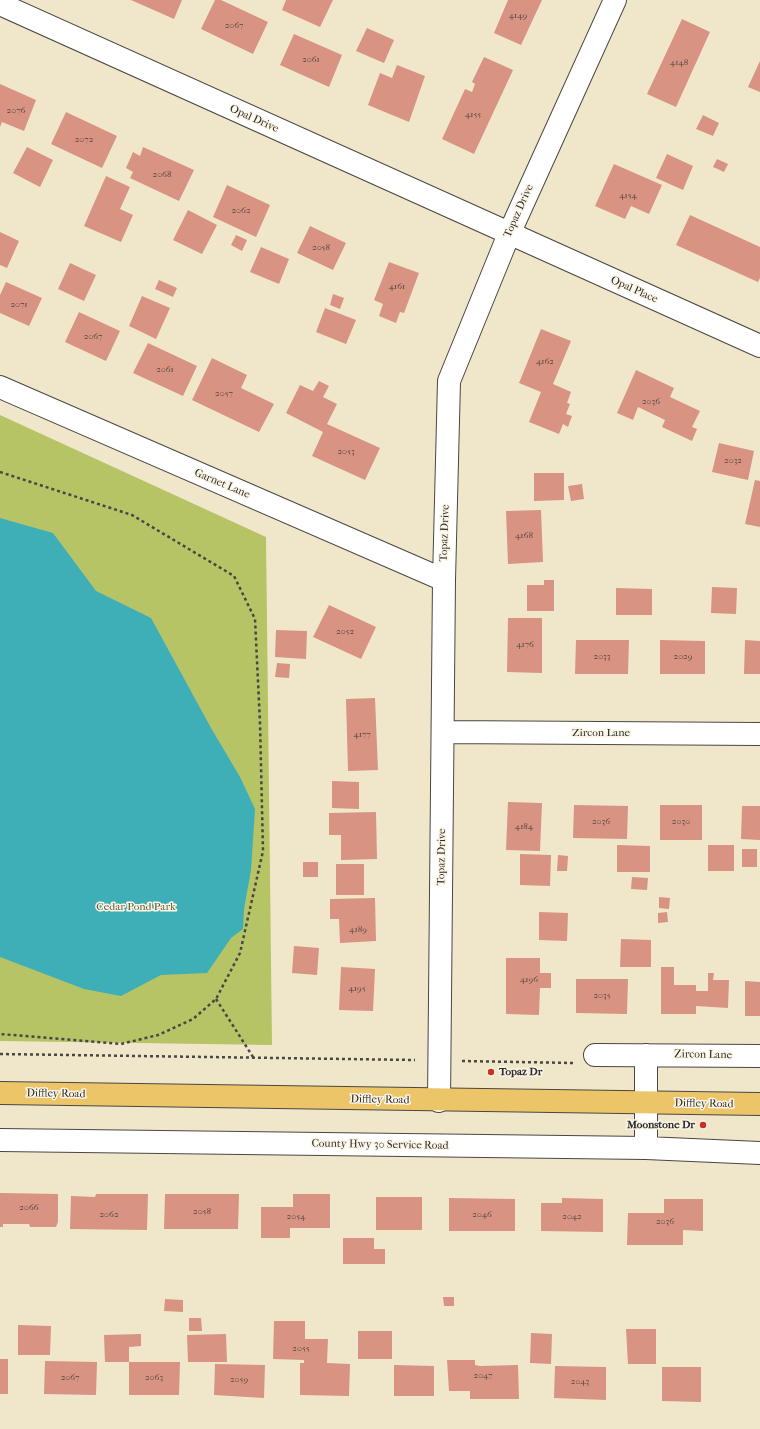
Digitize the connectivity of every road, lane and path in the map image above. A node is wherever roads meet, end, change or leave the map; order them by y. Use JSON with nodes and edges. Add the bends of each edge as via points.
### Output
{"nodes":[{"id":1,"x":615,"y":0,"type":"edge"},
{"id":2,"x":0,"y":4,"type":"edge"},
{"id":3,"x":509,"y":234,"type":"junction"},
{"id":4,"x":760,"y":346,"type":"edge"},
{"id":5,"x":0,"y":387,"type":"edge"},
{"id":6,"x":0,"y":472,"type":"edge"},
{"id":7,"x":444,"y":580,"type":"junction"},
{"id":8,"x":443,"y":732,"type":"junction"},
{"id":9,"x":760,"y":734,"type":"edge"},
{"id":10,"x":216,"y":999,"type":"junction"},
{"id":11,"x":0,"y":1034,"type":"edge"},
{"id":12,"x":0,"y":1054,"type":"edge"},
{"id":13,"x":595,"y":1055,"type":"joint"},
{"id":14,"x":646,"y":1055,"type":"junction"},
{"id":15,"x":760,"y":1056,"type":"edge"},
{"id":16,"x":254,"y":1057,"type":"junction"},
{"id":17,"x":440,"y":1060,"type":"junction"},
{"id":18,"x":0,"y":1094,"type":"edge"},
{"id":19,"x":439,"y":1101,"type":"junction"},
{"id":20,"x":646,"y":1103,"type":"junction"},
{"id":21,"x":760,"y":1104,"type":"edge"},
{"id":22,"x":0,"y":1140,"type":"edge"},
{"id":23,"x":646,"y":1148,"type":"junction"},
{"id":24,"x":760,"y":1153,"type":"edge"}],
"edges":[{"from":1,"to":3,"type":"street","name":"Topaz Drive"},
{"from":2,"to":3,"type":"street","name":"Opal Drive"},
{"from":3,"to":4,"type":"street","name":"Opal Place"},
{"from":3,"to":7,"type":"street","name":"Topaz Drive","via":[[450,381]]},
{"from":5,"to":7,"type":"street","name":"Garnet Lane"},
{"from":6,"to":10,"type":"path","via":[[132,515],[234,576],[255,618],[262,851],[240,953]]},
{"from":7,"to":8,"type":"street","name":"Topaz Drive"},
{"from":8,"to":9,"type":"street","name":"Zircon Lane"},
{"from":8,"to":17,"type":"street","name":"Topaz Drive"},
{"from":10,"to":11,"type":"path","via":[[193,1019],[158,1035],[121,1044]]},
{"from":10,"to":16,"type":"path"},
{"from":12,"to":16,"type":"path"},
{"from":13,"to":14,"type":"street","name":"Zircon Lane"},
{"from":13,"to":17,"type":"path","via":[[577,1063]]},
{"from":14,"to":15,"type":"street","name":"Zircon Lane"},
{"from":14,"to":20,"type":"street"},
{"from":16,"to":17,"type":"path"},
{"from":17,"to":19,"type":"street","name":"Topaz Drive"},
{"from":18,"to":19,"type":"main road","name":"Diffley Road"},
{"from":19,"to":20,"type":"main road","name":"Diffley Road"},
{"from":20,"to":21,"type":"main road","name":"Diffley Road"},
{"from":20,"to":23,"type":"street"},
{"from":22,"to":23,"type":"street","name":"County Hwy 30 Service Road"},
{"from":23,"to":24,"type":"street","name":"County Hwy 30 Service Road"}]}
